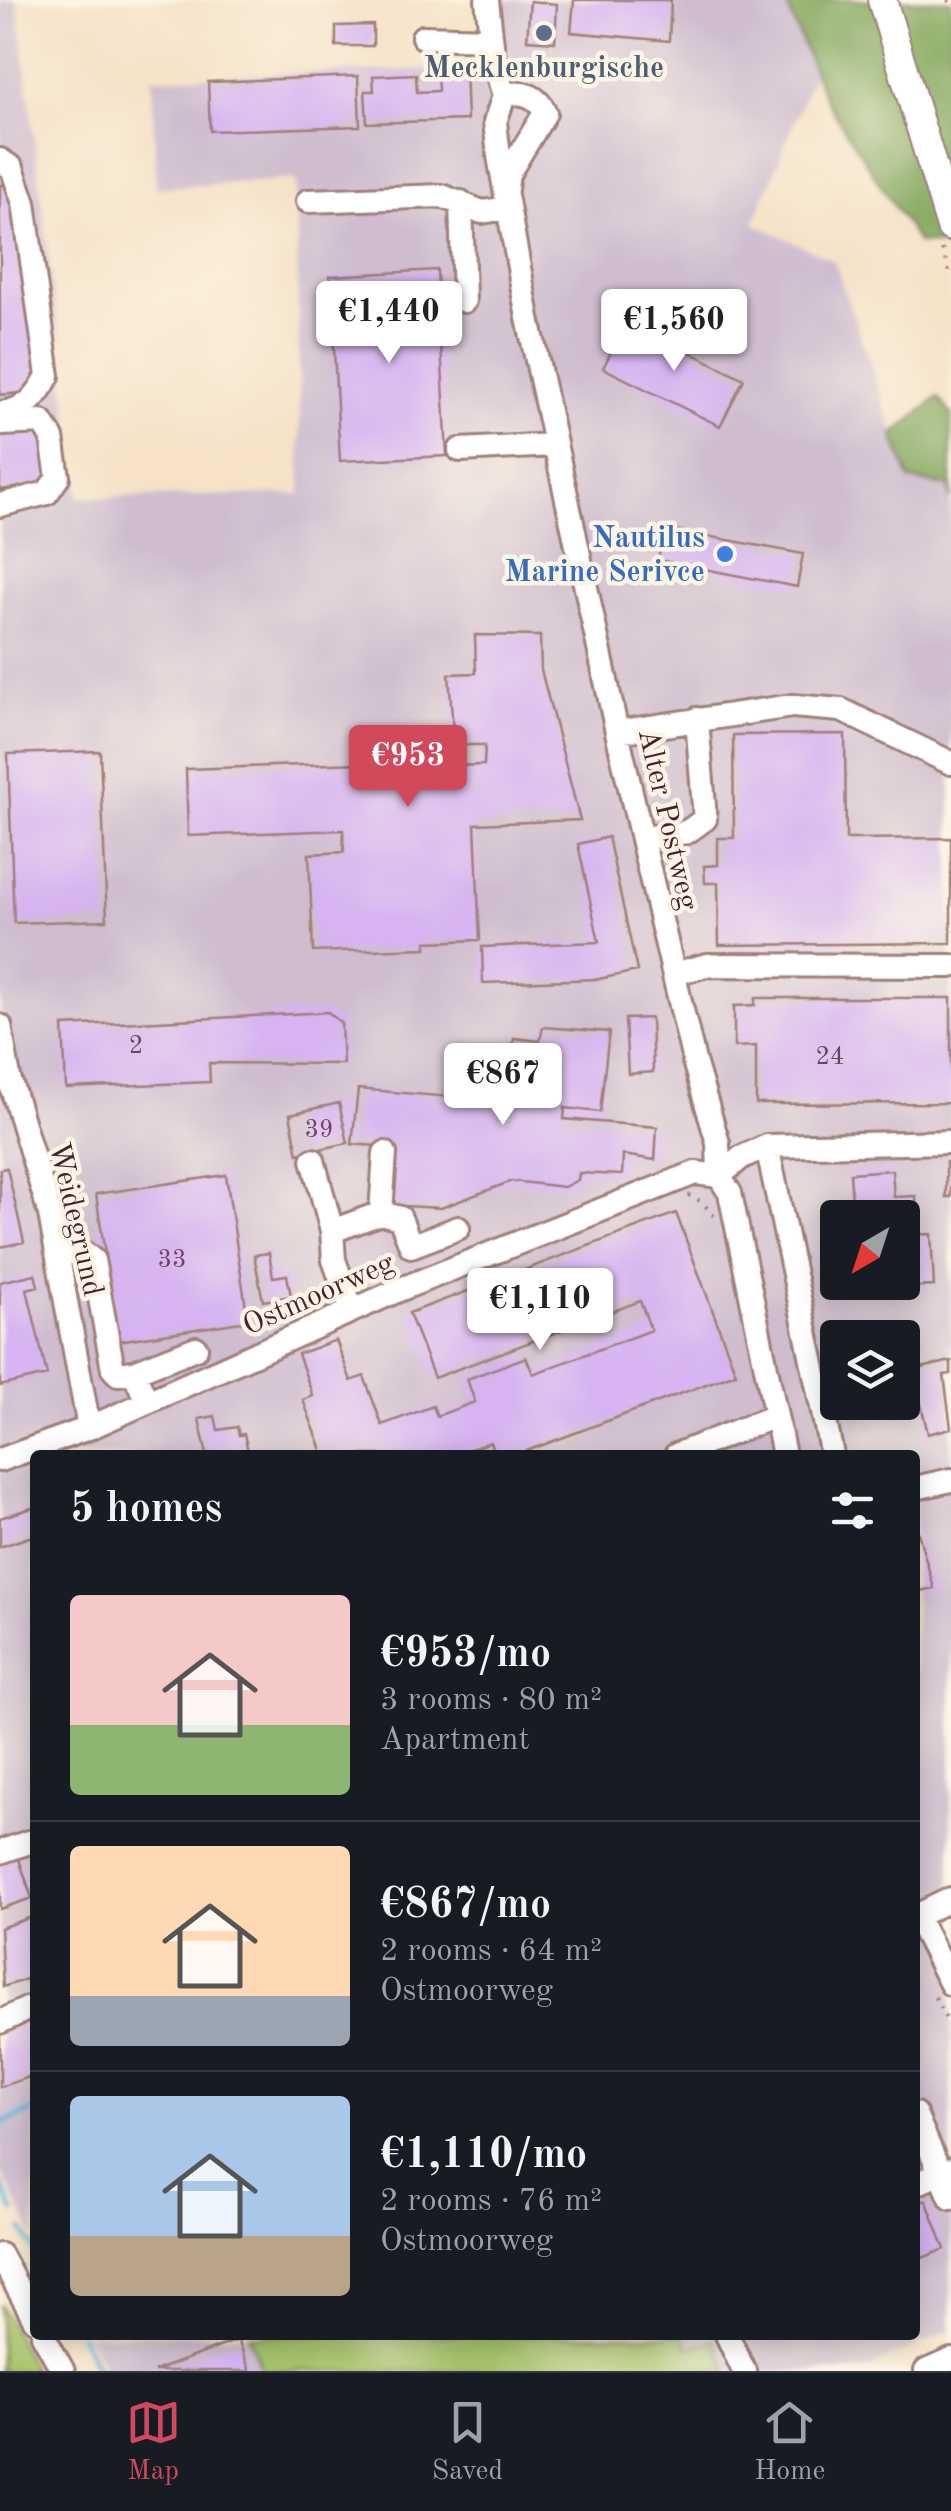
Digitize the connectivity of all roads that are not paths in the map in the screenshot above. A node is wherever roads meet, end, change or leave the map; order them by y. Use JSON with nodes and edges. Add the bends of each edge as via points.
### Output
{"nodes":[{"id":1,"x":486,"y":0,"type":"edge"},
{"id":2,"x":882,"y":0,"type":"edge"},
{"id":3,"x":423,"y":37,"type":"dead end"},
{"id":4,"x":491,"y":39,"type":"junction"},
{"id":5,"x":504,"y":96,"type":"junction"},
{"id":6,"x":0,"y":160,"type":"edge"},
{"id":7,"x":308,"y":200,"type":"dead end"},
{"id":8,"x":506,"y":201,"type":"junction"},
{"id":9,"x":461,"y":202,"type":"junction"},
{"id":10,"x":951,"y":227,"type":"edge"},
{"id":11,"x":464,"y":302,"type":"dead end"},
{"id":12,"x":0,"y":412,"type":"edge"},
{"id":13,"x":0,"y":425,"type":"edge"},
{"id":14,"x":554,"y":444,"type":"junction"},
{"id":15,"x":460,"y":450,"type":"dead end"},
{"id":16,"x":0,"y":504,"type":"edge"},
{"id":17,"x":697,"y":720,"type":"junction"},
{"id":18,"x":617,"y":732,"type":"junction"},
{"id":19,"x":951,"y":763,"type":"edge"},
{"id":20,"x":644,"y":838,"type":"junction"},
{"id":21,"x":951,"y":966,"type":"edge"},
{"id":22,"x":674,"y":974,"type":"junction"},
{"id":23,"x":0,"y":1026,"type":"edge"},
{"id":24,"x":951,"y":1142,"type":"edge"},
{"id":25,"x":767,"y":1146,"type":"junction"},
{"id":26,"x":385,"y":1153,"type":"dead end"},
{"id":27,"x":313,"y":1160,"type":"dead end"},
{"id":28,"x":720,"y":1176,"type":"junction"},
{"id":29,"x":380,"y":1213,"type":"junction"},
{"id":30,"x":458,"y":1228,"type":"dead end"},
{"id":31,"x":332,"y":1230,"type":"junction"},
{"id":32,"x":411,"y":1246,"type":"junction"},
{"id":33,"x":58,"y":1256,"type":"junction"},
{"id":34,"x":424,"y":1280,"type":"junction"},
{"id":35,"x":352,"y":1310,"type":"junction"},
{"id":36,"x":196,"y":1348,"type":"dead end"},
{"id":37,"x":134,"y":1372,"type":"junction"},
{"id":38,"x":147,"y":1402,"type":"junction"},
{"id":39,"x":776,"y":1416,"type":"junction"},
{"id":40,"x":89,"y":1428,"type":"junction"},
{"id":41,"x":694,"y":1450,"type":"edge"},
{"id":42,"x":783,"y":1450,"type":"edge"},
{"id":43,"x":831,"y":1450,"type":"edge"},
{"id":44,"x":0,"y":1460,"type":"edge"},
{"id":45,"x":951,"y":1480,"type":"edge"},
{"id":46,"x":920,"y":1487,"type":"edge"},
{"id":47,"x":29,"y":1842,"type":"dead end"},
{"id":48,"x":0,"y":1852,"type":"edge"},
{"id":49,"x":951,"y":1899,"type":"edge"},
{"id":50,"x":920,"y":1913,"type":"edge"},
{"id":51,"x":924,"y":1950,"type":"edge"},
{"id":52,"x":951,"y":1984,"type":"edge"},
{"id":53,"x":30,"y":2008,"type":"dead end"},
{"id":54,"x":0,"y":2022,"type":"edge"},
{"id":55,"x":920,"y":2123,"type":"edge"},
{"id":56,"x":946,"y":2171,"type":"edge"},
{"id":57,"x":920,"y":2182,"type":"edge"},
{"id":58,"x":951,"y":2198,"type":"edge"},
{"id":59,"x":0,"y":2255,"type":"edge"},
{"id":60,"x":30,"y":2311,"type":"edge"},
{"id":61,"x":46,"y":2340,"type":"edge"},
{"id":62,"x":729,"y":2340,"type":"edge"},
{"id":63,"x":951,"y":2360,"type":"edge"},
{"id":64,"x":63,"y":2371,"type":"edge"},
{"id":65,"x":744,"y":2371,"type":"edge"},
{"id":66,"x":926,"y":2371,"type":"edge"}],
"edges":[{"from":1,"to":4,"type":"street","name":"Alter Postweg"},
{"from":2,"to":10,"type":"main road"},
{"from":3,"to":4,"type":"street"},
{"from":4,"to":5,"type":"street","name":"Alter Postweg"},
{"from":5,"to":8,"type":"street","name":"Alter Postweg","via":[[495,122]]},
{"from":5,"to":8,"type":"street","via":[[523,93],[545,113],[508,174]]},
{"from":6,"to":12,"type":"street","via":[[12,168],[24,203],[48,376],[36,398],[17,411]]},
{"from":7,"to":9,"type":"street","via":[[442,196]]},
{"from":8,"to":9,"type":"street","via":[[482,212]]},
{"from":8,"to":14,"type":"street","name":"Alter Postweg"},
{"from":9,"to":11,"type":"street"},
{"from":13,"to":16,"type":"street","via":[[42,422],[52,438],[58,477],[47,493]]},
{"from":14,"to":15,"type":"street"},
{"from":14,"to":18,"type":"street","name":"Alter Postweg"},
{"from":17,"to":18,"type":"street"},
{"from":17,"to":19,"type":"street","via":[[792,706],[841,710]]},
{"from":17,"to":20,"type":"street","via":[[704,819],[687,832]]},
{"from":18,"to":20,"type":"street","name":"Alter Postweg"},
{"from":20,"to":22,"type":"street","name":"Alter Postweg"},
{"from":21,"to":22,"type":"street","via":[[706,965]]},
{"from":22,"to":28,"type":"street","name":"Alter Postweg","via":[[718,1143]]},
{"from":23,"to":33,"type":"street","name":"Weidegrund"},
{"from":24,"to":25,"type":"street"},
{"from":25,"to":28,"type":"street"},
{"from":25,"to":43,"type":"street"},
{"from":26,"to":29,"type":"street"},
{"from":27,"to":31,"type":"street"},
{"from":28,"to":34,"type":"street","name":"Ostmoorweg","via":[[695,1173]]},
{"from":28,"to":39,"type":"street","name":"Alter Postweg","via":[[730,1193]]},
{"from":29,"to":31,"type":"street"},
{"from":29,"to":32,"type":"street","via":[[400,1218]]},
{"from":30,"to":32,"type":"street"},
{"from":31,"to":35,"type":"street","via":[[334,1260]]},
{"from":32,"to":34,"type":"street"},
{"from":33,"to":37,"type":"street","via":[[90,1256],[113,1369]]},
{"from":33,"to":40,"type":"street","name":"Weidegrund"},
{"from":34,"to":35,"type":"street","name":"Ostmoorweg"},
{"from":35,"to":38,"type":"street","name":"Ostmoorweg"},
{"from":36,"to":37,"type":"street"},
{"from":37,"to":38,"type":"street"},
{"from":38,"to":40,"type":"street","name":"Ostmoorweg"},
{"from":39,"to":41,"type":"street"},
{"from":39,"to":42,"type":"street","name":"Alter Postweg"},
{"from":40,"to":44,"type":"street","name":"Ostmoorweg"},
{"from":45,"to":46,"type":"street"},
{"from":47,"to":48,"type":"street"},
{"from":49,"to":50,"type":"street"},
{"from":51,"to":52,"type":"street"},
{"from":53,"to":54,"type":"street"},
{"from":55,"to":56,"type":"street"},
{"from":56,"to":57,"type":"street"},
{"from":56,"to":58,"type":"street"},
{"from":59,"to":60,"type":"street"},
{"from":61,"to":64,"type":"street"},
{"from":62,"to":65,"type":"street"},
{"from":63,"to":66,"type":"street"}]}
